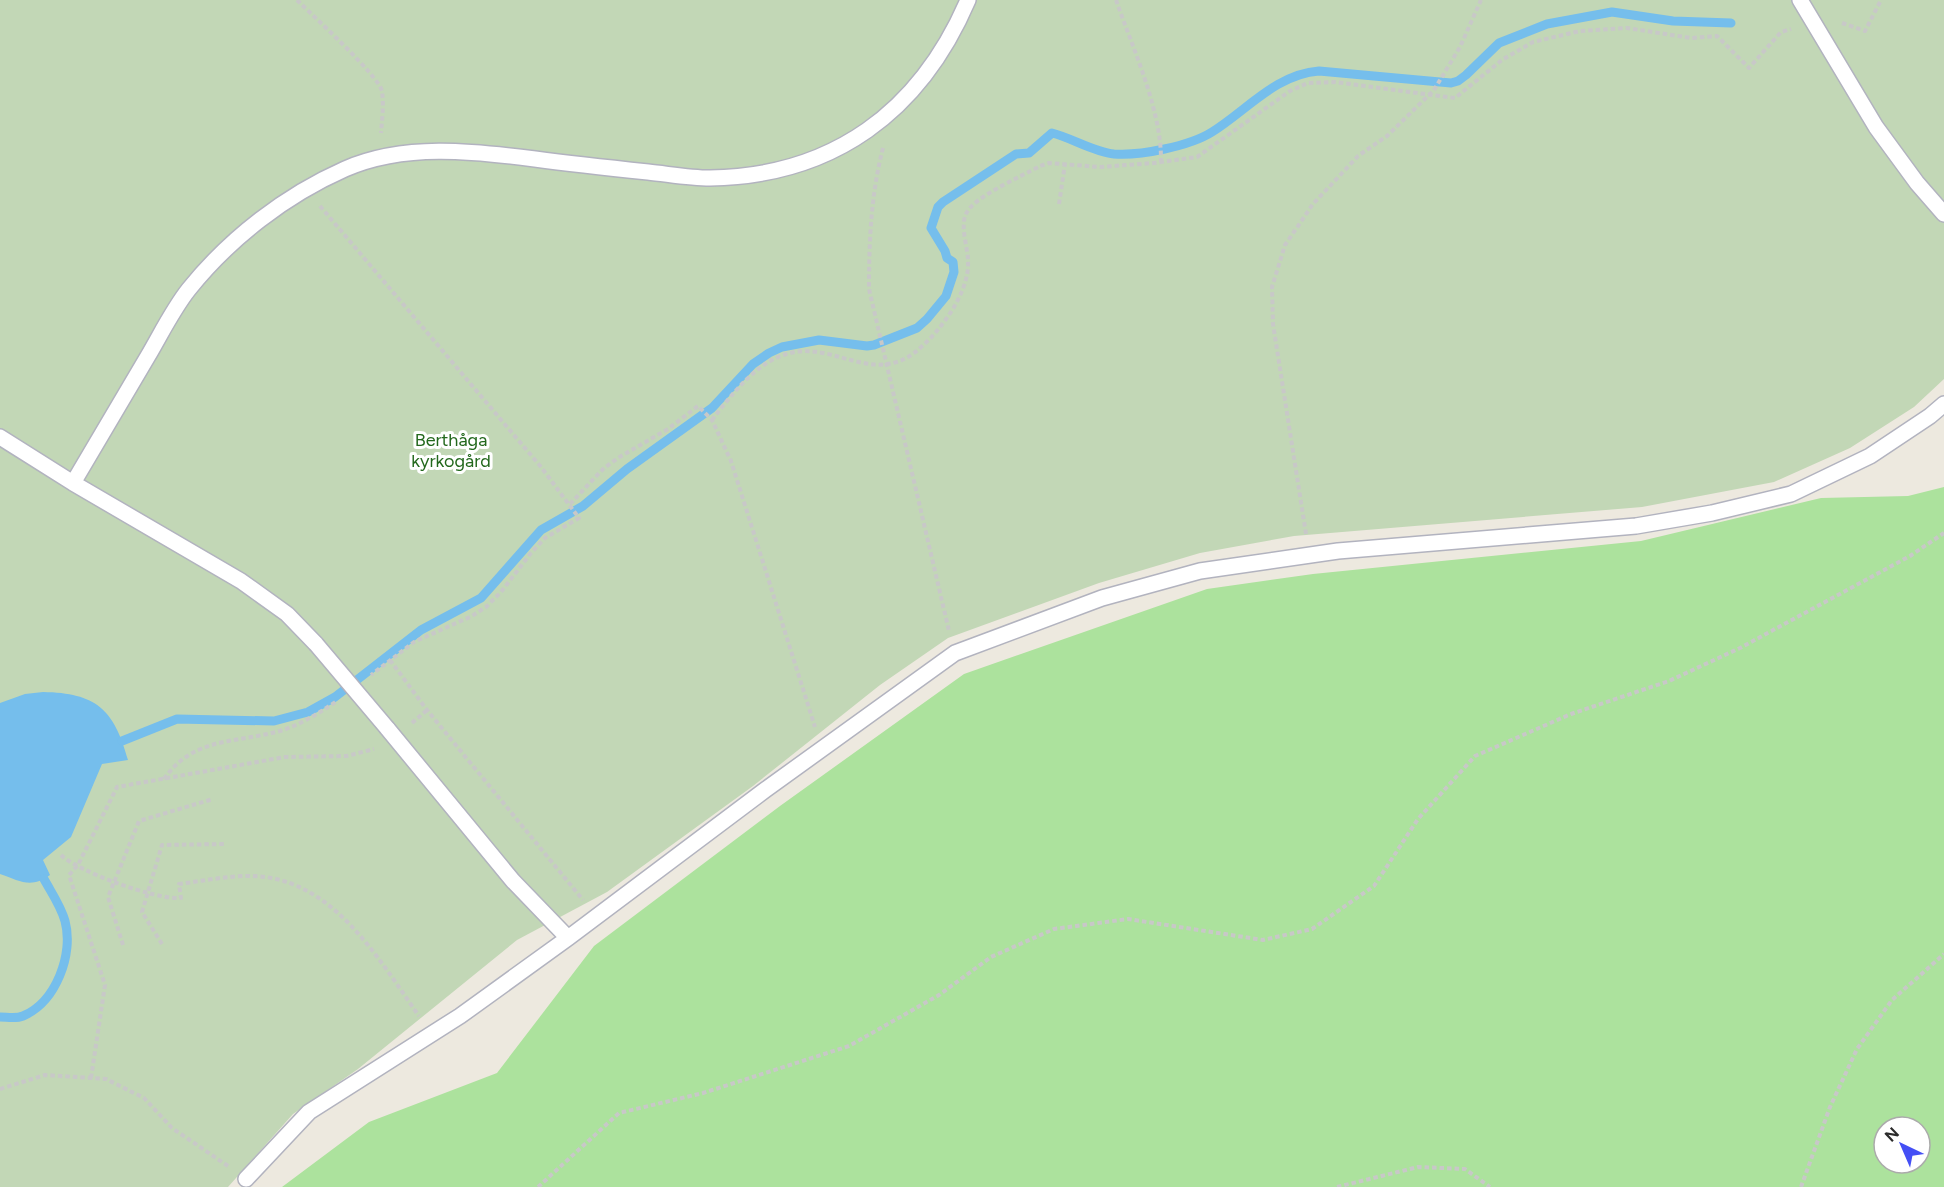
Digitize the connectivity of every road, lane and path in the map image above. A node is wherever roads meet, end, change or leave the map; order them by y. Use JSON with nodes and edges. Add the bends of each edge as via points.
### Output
{"nodes":[{"id":1,"x":297,"y":0,"type":"edge"},
{"id":2,"x":968,"y":0,"type":"edge"},
{"id":3,"x":1116,"y":0,"type":"edge"},
{"id":4,"x":1481,"y":0,"type":"edge"},
{"id":5,"x":1800,"y":0,"type":"edge"},
{"id":6,"x":1881,"y":0,"type":"edge"},
{"id":7,"x":1813,"y":22,"type":"junction"},
{"id":8,"x":1865,"y":31,"type":"dead end"},
{"id":9,"x":1429,"y":95,"type":"junction"},
{"id":10,"x":891,"y":112,"type":"junction"},
{"id":11,"x":379,"y":157,"type":"junction"},
{"id":12,"x":1161,"y":162,"type":"junction"},
{"id":13,"x":1065,"y":164,"type":"junction"},
{"id":14,"x":308,"y":188,"type":"junction"},
{"id":15,"x":1059,"y":204,"type":"dead end"},
{"id":16,"x":1944,"y":214,"type":"edge"},
{"id":17,"x":886,"y":366,"type":"junction"},
{"id":18,"x":1944,"y":404,"type":"edge"},
{"id":19,"x":712,"y":420,"type":"junction"},
{"id":20,"x":0,"y":438,"type":"edge"},
{"id":21,"x":73,"y":483,"type":"junction"},
{"id":22,"x":570,"y":504,"type":"junction"},
{"id":23,"x":1944,"y":533,"type":"edge"},
{"id":24,"x":1309,"y":555,"type":"junction"},
{"id":25,"x":955,"y":653,"type":"junction"},
{"id":26,"x":390,"y":660,"type":"junction"},
{"id":27,"x":363,"y":681,"type":"dead end"},
{"id":28,"x":345,"y":695,"type":"dead end"},
{"id":29,"x":391,"y":733,"type":"junction"},
{"id":30,"x":822,"y":749,"type":"junction"},
{"id":31,"x":164,"y":779,"type":"junction"},
{"id":32,"x":213,"y":799,"type":"dead end"},
{"id":33,"x":226,"y":844,"type":"dead end"},
{"id":34,"x":61,"y":855,"type":"dead end"},
{"id":35,"x":78,"y":865,"type":"junction"},
{"id":36,"x":113,"y":881,"type":"junction"},
{"id":37,"x":147,"y":892,"type":"junction"},
{"id":38,"x":597,"y":916,"type":"junction"},
{"id":39,"x":568,"y":938,"type":"junction"},
{"id":40,"x":162,"y":944,"type":"dead end"},
{"id":41,"x":123,"y":945,"type":"dead end"},
{"id":42,"x":1944,"y":954,"type":"edge"},
{"id":43,"x":431,"y":1034,"type":"junction"},
{"id":44,"x":91,"y":1077,"type":"junction"},
{"id":45,"x":0,"y":1089,"type":"edge"},
{"id":46,"x":246,"y":1179,"type":"joint"},
{"id":47,"x":538,"y":1187,"type":"edge"},
{"id":48,"x":1337,"y":1187,"type":"edge"},
{"id":49,"x":1490,"y":1187,"type":"edge"},
{"id":50,"x":1801,"y":1187,"type":"edge"}],
"edges":[{"from":1,"to":11,"type":"path","via":[[381,89]]},
{"from":2,"to":10,"type":"lane","via":[[937,58]]},
{"from":3,"to":12,"type":"path","via":[[1150,99],[1161,140]]},
{"from":4,"to":9,"type":"path","via":[[1460,47]]},
{"from":5,"to":7,"type":"lane"},
{"from":6,"to":8,"type":"path"},
{"from":7,"to":9,"type":"path","via":[[1781,32],[1749,68],[1717,36],[1691,38],[1627,28],[1580,31],[1533,42],[1502,60],[1455,98]]},
{"from":7,"to":16,"type":"lane","via":[[1876,127]]},
{"from":9,"to":12,"type":"path","via":[[1335,82],[1308,83],[1290,91],[1197,157]]},
{"from":9,"to":24,"type":"path","via":[[1387,136],[1358,156],[1313,204],[1285,245],[1272,286],[1273,324]]},
{"from":10,"to":11,"type":"lane","via":[[856,138],[823,154],[774,171],[732,176],[694,177],[478,152]]},
{"from":10,"to":17,"type":"path","via":[[876,177],[869,244],[869,289]]},
{"from":11,"to":14,"type":"lane","via":[[344,169]]},
{"from":12,"to":13,"type":"path","via":[[1100,167]]},
{"from":13,"to":15,"type":"path"},
{"from":13,"to":17,"type":"path","via":[[1040,166],[970,207],[964,228],[968,271],[954,306],[916,351]]},
{"from":14,"to":21,"type":"lane","via":[[244,234],[189,289]]},
{"from":14,"to":22,"type":"path"},
{"from":17,"to":19,"type":"path","via":[[811,351],[787,354],[766,364],[741,385]]},
{"from":17,"to":25,"type":"path"},
{"from":18,"to":24,"type":"lane","via":[[1870,456],[1791,494],[1712,513],[1636,526]]},
{"from":19,"to":22,"type":"path","via":[[698,406],[604,468]]},
{"from":19,"to":30,"type":"path","via":[[731,461]]},
{"from":20,"to":21,"type":"lane"},
{"from":21,"to":29,"type":"lane","bridge":true,"via":[[241,581],[287,614]]},
{"from":22,"to":26,"type":"path","via":[[579,518],[545,538],[491,603],[472,616],[414,642]]},
{"from":23,"to":47,"type":"path","via":[[1910,556],[1740,648],[1669,681],[1571,714],[1475,756],[1418,819],[1374,886],[1312,929],[1263,940],[1128,919],[1054,929],[991,957],[939,995],[849,1046],[703,1093],[620,1113]]},
{"from":24,"to":25,"type":"lane","via":[[1189,574],[1102,598]]},
{"from":25,"to":30,"type":"lane"},
{"from":26,"to":27,"type":"path"},
{"from":26,"to":38,"type":"path"},
{"from":28,"to":31,"type":"path","via":[[283,730],[206,747],[176,762]]},
{"from":29,"to":31,"type":"path","via":[[363,753],[285,757]]},
{"from":29,"to":39,"type":"lane","via":[[513,881]]},
{"from":30,"to":38,"type":"lane"},
{"from":31,"to":35,"type":"path","via":[[117,787]]},
{"from":32,"to":36,"type":"path","via":[[139,821]]},
{"from":33,"to":37,"type":"path","via":[[162,844]]},
{"from":34,"to":35,"type":"path"},
{"from":35,"to":36,"type":"path"},
{"from":35,"to":44,"type":"path","via":[[69,875],[105,985]]},
{"from":36,"to":37,"type":"path"},
{"from":36,"to":41,"type":"path","via":[[108,902]]},
{"from":37,"to":40,"type":"path","via":[[142,912]]},
{"from":37,"to":43,"type":"path","via":[[181,898],[180,884],[248,876],[298,887],[337,911],[363,939]]},
{"from":38,"to":39,"type":"lane"},
{"from":39,"to":43,"type":"lane"},
{"from":42,"to":50,"type":"path","via":[[1892,1000],[1857,1049],[1830,1107]]},
{"from":43,"to":46,"type":"lane","via":[[309,1112]]},
{"from":44,"to":45,"type":"path","via":[[45,1075]]},
{"from":44,"to":46,"type":"path","via":[[106,1079],[144,1098],[172,1128]]},
{"from":48,"to":49,"type":"path","via":[[1418,1167],[1465,1169]]}]}
